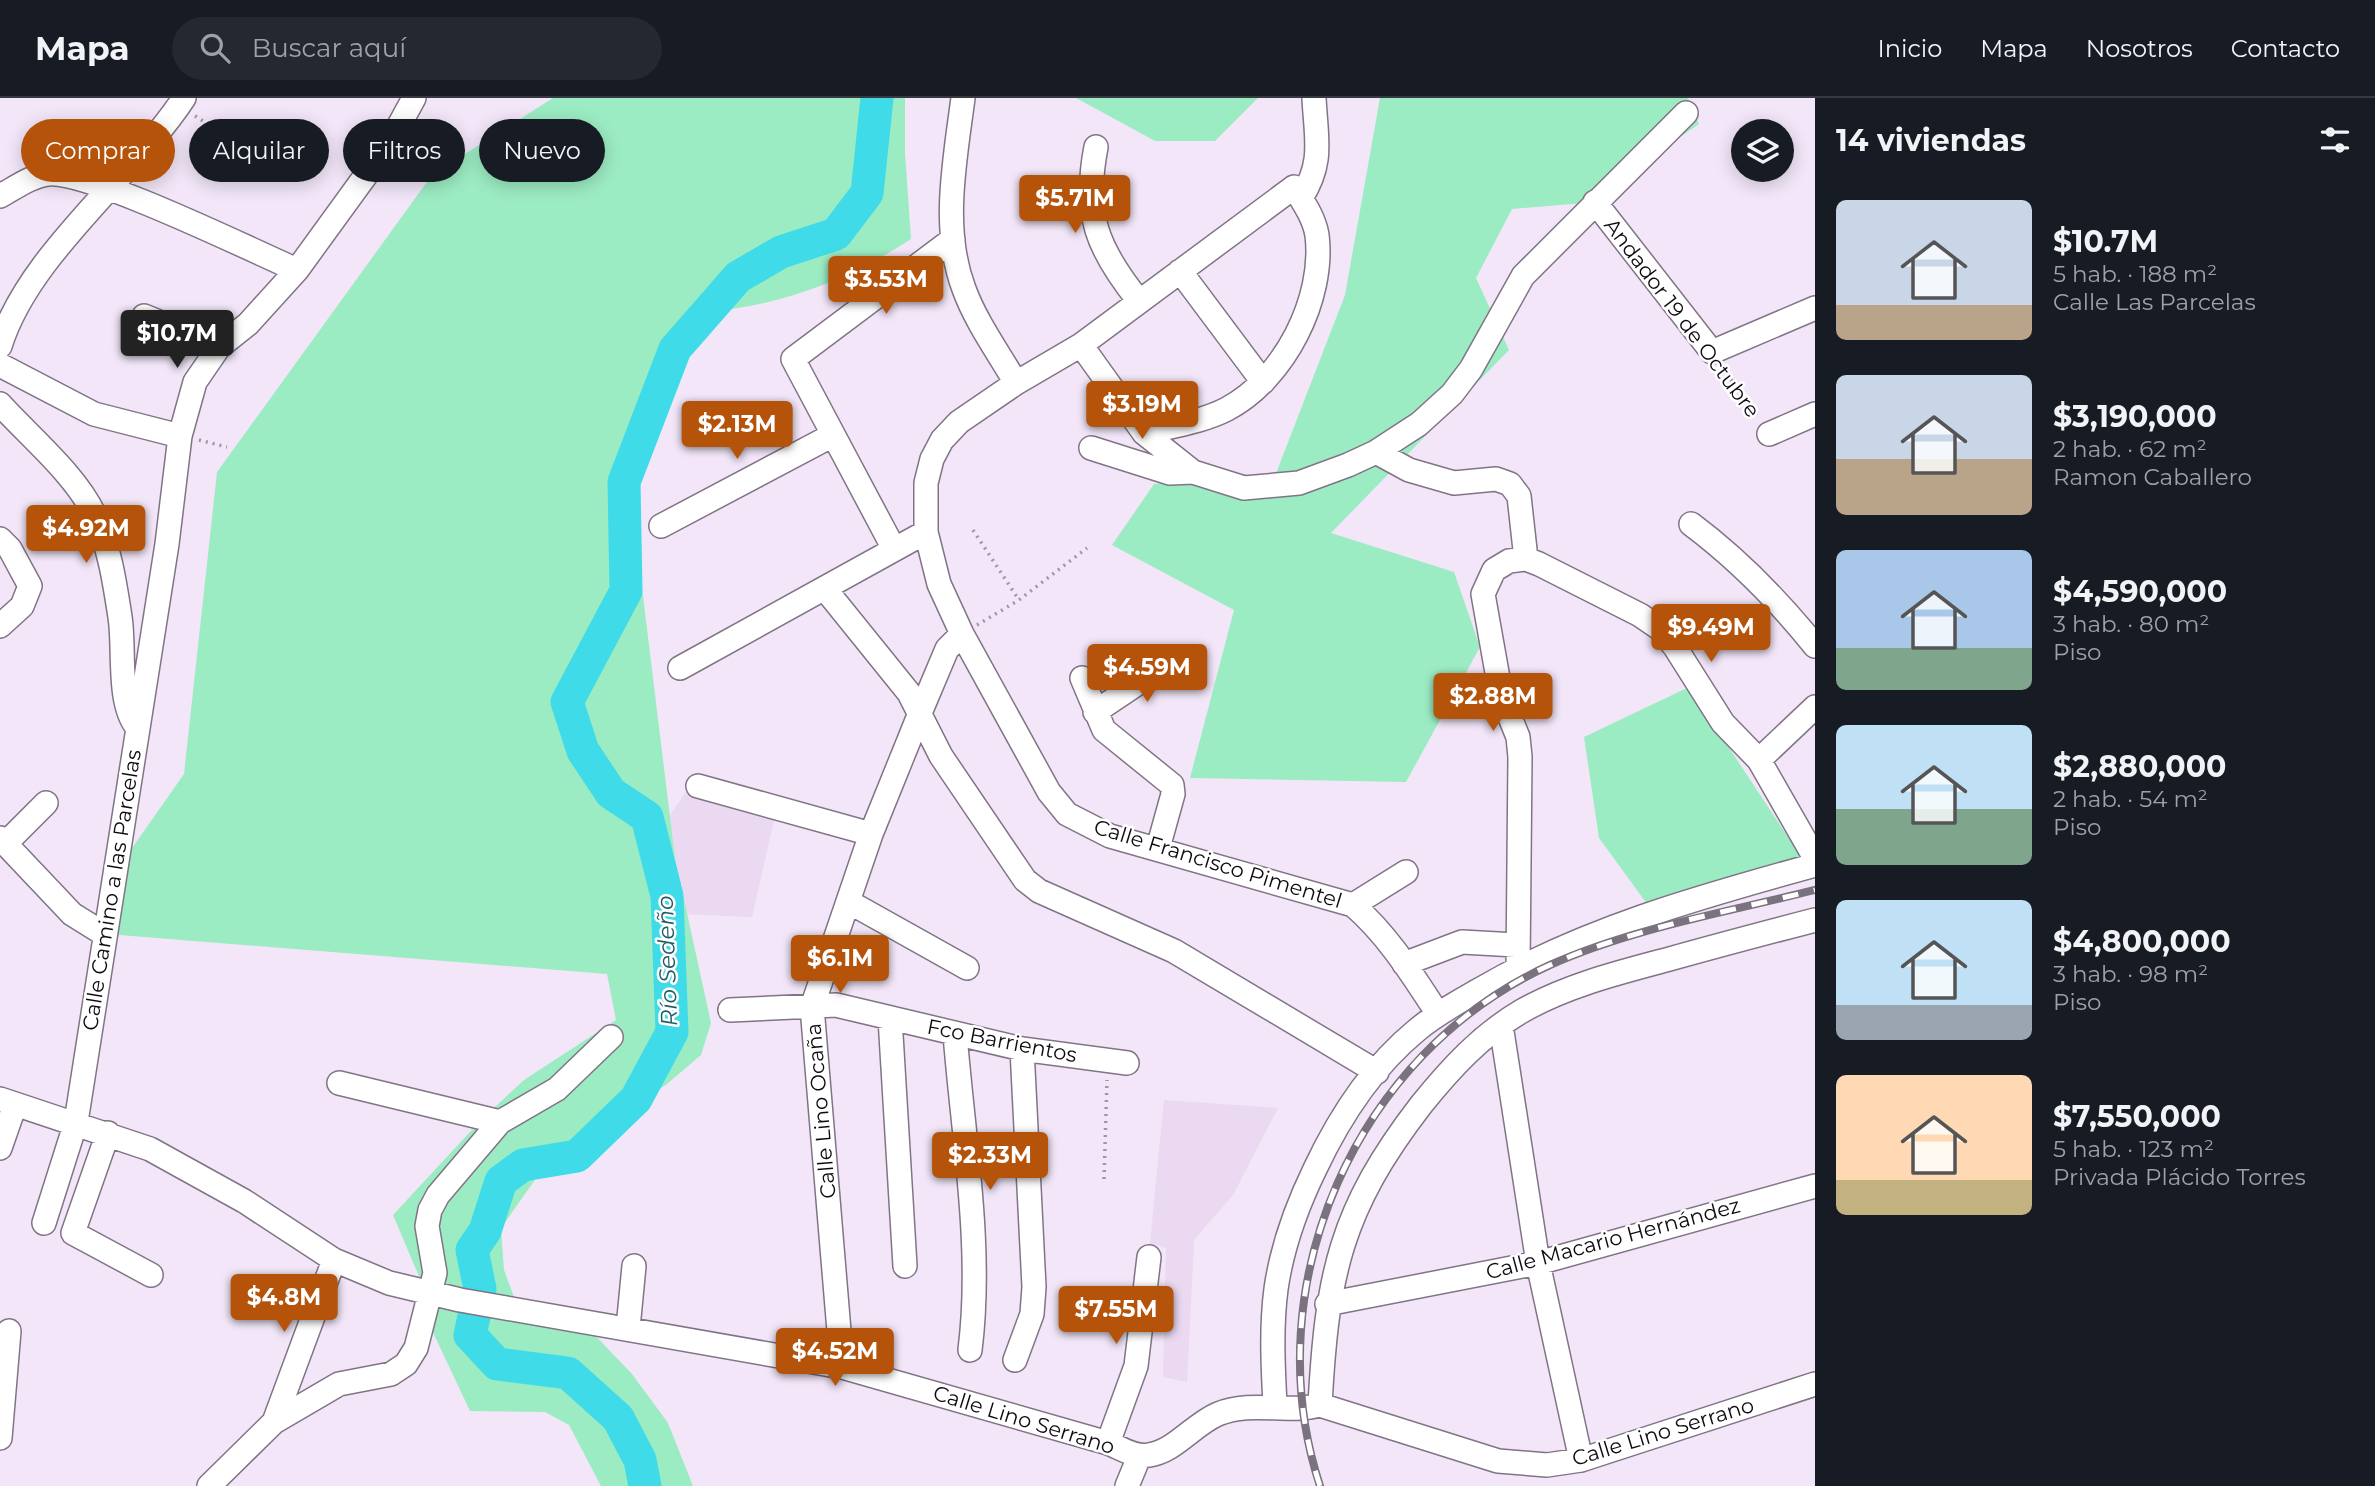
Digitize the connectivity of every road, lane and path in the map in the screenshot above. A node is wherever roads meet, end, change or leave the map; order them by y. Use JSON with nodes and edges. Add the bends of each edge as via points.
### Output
{"nodes":[{"id":1,"x":414,"y":98,"type":"edge"},
{"id":2,"x":963,"y":98,"type":"edge"},
{"id":3,"x":1314,"y":98,"type":"edge"},
{"id":4,"x":181,"y":102,"type":"edge"},
{"id":5,"x":1686,"y":113,"type":"dead end"},
{"id":6,"x":207,"y":119,"type":"edge"},
{"id":7,"x":1096,"y":147,"type":"dead end"},
{"id":8,"x":110,"y":190,"type":"junction"},
{"id":9,"x":0,"y":196,"type":"edge"},
{"id":10,"x":1301,"y":198,"type":"junction"},
{"id":11,"x":1595,"y":202,"type":"junction"},
{"id":12,"x":953,"y":239,"type":"junction"},
{"id":13,"x":297,"y":270,"type":"junction"},
{"id":14,"x":1180,"y":271,"type":"junction"},
{"id":15,"x":1139,"y":301,"type":"junction"},
{"id":16,"x":1815,"y":308,"type":"edge"},
{"id":17,"x":144,"y":316,"type":"dead end"},
{"id":18,"x":1082,"y":345,"type":"junction"},
{"id":19,"x":0,"y":346,"type":"edge"},
{"id":20,"x":219,"y":348,"type":"junction"},
{"id":21,"x":1712,"y":352,"type":"junction"},
{"id":22,"x":0,"y":365,"type":"edge"},
{"id":23,"x":1263,"y":382,"type":"junction"},
{"id":24,"x":1016,"y":383,"type":"junction"},
{"id":25,"x":0,"y":404,"type":"edge"},
{"id":26,"x":1815,"y":414,"type":"edge"},
{"id":27,"x":1144,"y":433,"type":"junction"},
{"id":28,"x":1769,"y":434,"type":"joint"},
{"id":29,"x":833,"y":435,"type":"junction"},
{"id":30,"x":180,"y":436,"type":"junction"},
{"id":31,"x":227,"y":447,"type":"dead end"},
{"id":32,"x":1091,"y":448,"type":"dead end"},
{"id":33,"x":1376,"y":452,"type":"junction"},
{"id":34,"x":1193,"y":471,"type":"junction"},
{"id":35,"x":1690,"y":524,"type":"dead end"},
{"id":36,"x":661,"y":526,"type":"dead end"},
{"id":37,"x":973,"y":530,"type":"dead end"},
{"id":38,"x":926,"y":532,"type":"junction"},
{"id":39,"x":0,"y":539,"type":"edge"},
{"id":40,"x":1087,"y":548,"type":"dead end"},
{"id":41,"x":894,"y":549,"type":"junction"},
{"id":42,"x":1526,"y":559,"type":"junction"},
{"id":43,"x":825,"y":589,"type":"junction"},
{"id":44,"x":1019,"y":600,"type":"junction"},
{"id":45,"x":0,"y":626,"type":"edge"},
{"id":46,"x":962,"y":634,"type":"junction"},
{"id":47,"x":1815,"y":646,"type":"edge"},
{"id":48,"x":1174,"y":659,"type":"dead end"},
{"id":49,"x":680,"y":668,"type":"dead end"},
{"id":50,"x":1082,"y":678,"type":"dead end"},
{"id":51,"x":1815,"y":707,"type":"edge"},
{"id":52,"x":1095,"y":712,"type":"junction"},
{"id":53,"x":920,"y":713,"type":"junction"},
{"id":54,"x":137,"y":727,"type":"junction"},
{"id":55,"x":1759,"y":761,"type":"junction"},
{"id":56,"x":698,"y":786,"type":"dead end"},
{"id":57,"x":46,"y":803,"type":"dead end"},
{"id":58,"x":872,"y":834,"type":"junction"},
{"id":59,"x":3,"y":841,"type":"edge"},
{"id":60,"x":1158,"y":848,"type":"junction"},
{"id":61,"x":1815,"y":858,"type":"edge"},
{"id":62,"x":1815,"y":866,"type":"edge"},
{"id":63,"x":1406,"y":872,"type":"dead end"},
{"id":64,"x":849,"y":902,"type":"junction"},
{"id":65,"x":1353,"y":905,"type":"junction"},
{"id":66,"x":1815,"y":920,"type":"edge"},
{"id":67,"x":104,"y":934,"type":"junction"},
{"id":68,"x":1516,"y":945,"type":"junction"},
{"id":69,"x":1404,"y":964,"type":"junction"},
{"id":70,"x":967,"y":968,"type":"dead end"},
{"id":71,"x":1518,"y":968,"type":"junction"},
{"id":72,"x":812,"y":1007,"type":"junction"},
{"id":73,"x":730,"y":1010,"type":"dead end"},
{"id":74,"x":1438,"y":1014,"type":"junction"},
{"id":75,"x":890,"y":1018,"type":"junction"},
{"id":76,"x":1501,"y":1025,"type":"junction"},
{"id":77,"x":955,"y":1034,"type":"junction"},
{"id":78,"x":611,"y":1037,"type":"dead end"},
{"id":79,"x":1022,"y":1049,"type":"junction"},
{"id":80,"x":1117,"y":1062,"type":"joint"},
{"id":81,"x":1377,"y":1072,"type":"junction"},
{"id":82,"x":339,"y":1083,"type":"dead end"},
{"id":83,"x":7,"y":1102,"type":"edge"},
{"id":84,"x":76,"y":1122,"type":"junction"},
{"id":85,"x":500,"y":1122,"type":"junction"},
{"id":86,"x":108,"y":1133,"type":"junction"},
{"id":87,"x":0,"y":1148,"type":"edge"},
{"id":88,"x":1104,"y":1179,"type":"dead end"},
{"id":89,"x":1815,"y":1186,"type":"edge"},
{"id":90,"x":44,"y":1223,"type":"dead end"},
{"id":91,"x":1149,"y":1256,"type":"dead end"},
{"id":92,"x":334,"y":1259,"type":"junction"},
{"id":93,"x":1538,"y":1263,"type":"junction"},
{"id":94,"x":634,"y":1266,"type":"dead end"},
{"id":95,"x":905,"y":1266,"type":"dead end"},
{"id":96,"x":150,"y":1275,"type":"dead end"},
{"id":97,"x":430,"y":1292,"type":"junction"},
{"id":98,"x":1327,"y":1304,"type":"junction"},
{"id":99,"x":628,"y":1328,"type":"junction"},
{"id":100,"x":9,"y":1331,"type":"dead end"},
{"id":101,"x":970,"y":1350,"type":"dead end"},
{"id":102,"x":1015,"y":1360,"type":"dead end"},
{"id":103,"x":842,"y":1367,"type":"junction"},
{"id":104,"x":1815,"y":1384,"type":"edge"},
{"id":105,"x":1275,"y":1405,"type":"junction"},
{"id":106,"x":1320,"y":1405,"type":"junction"},
{"id":107,"x":274,"y":1422,"type":"junction"},
{"id":108,"x":0,"y":1438,"type":"edge"},
{"id":109,"x":1108,"y":1443,"type":"junction"},
{"id":110,"x":1581,"y":1460,"type":"junction"},
{"id":111,"x":1136,"y":1475,"type":"edge"},
{"id":112,"x":209,"y":1486,"type":"edge"}],
"edges":[{"from":1,"to":13,"type":"street","via":[[390,142]]},
{"from":2,"to":12,"type":"street","via":[[952,181]]},
{"from":3,"to":10,"type":"street","via":[[1317,164]]},
{"from":4,"to":6,"type":"path"},
{"from":4,"to":8,"type":"street"},
{"from":5,"to":11,"type":"street"},
{"from":7,"to":15,"type":"street","via":[[1090,180],[1091,214],[1102,247]]},
{"from":8,"to":9,"type":"street","via":[[51,174],[35,177]]},
{"from":8,"to":13,"type":"street"},
{"from":8,"to":19,"type":"street","via":[[37,275],[14,310]]},
{"from":10,"to":14,"type":"street","name":"Calle Francisco Pimentel","via":[[1294,187]]},
{"from":10,"to":23,"type":"street","via":[[1317,234],[1317,267],[1297,332]]},
{"from":11,"to":21,"type":"street","name":"Andador 19 de Octubre"},
{"from":11,"to":33,"type":"street","via":[[1523,276],[1452,394],[1419,424]]},
{"from":12,"to":24,"type":"street","via":[[967,296]]},
{"from":12,"to":29,"type":"street","via":[[793,359]]},
{"from":13,"to":20,"type":"street","via":[[248,324]]},
{"from":14,"to":15,"type":"street","name":"Calle Francisco Pimentel"},
{"from":14,"to":23,"type":"street"},
{"from":15,"to":18,"type":"street","name":"Calle Francisco Pimentel"},
{"from":16,"to":21,"type":"street"},
{"from":17,"to":20,"type":"street"},
{"from":18,"to":24,"type":"street","name":"Calle Francisco Pimentel"},
{"from":18,"to":27,"type":"street"},
{"from":20,"to":30,"type":"street","via":[[195,382]]},
{"from":21,"to":28,"type":"path","name":"Andador 19 de Octubre"},
{"from":22,"to":30,"type":"street","via":[[94,414]]},
{"from":23,"to":27,"type":"street","via":[[1227,410]]},
{"from":24,"to":38,"type":"street","name":"Calle Francisco Pimentel","via":[[959,422],[942,440],[926,483]]},
{"from":25,"to":54,"type":"street","name":"Calle Camino a las Parcelas","via":[[94,512],[120,618],[126,709]]},
{"from":26,"to":28,"type":"street"},
{"from":27,"to":34,"type":"street"},
{"from":29,"to":36,"type":"street"},
{"from":29,"to":41,"type":"street"},
{"from":30,"to":31,"type":"path"},
{"from":30,"to":54,"type":"street"},
{"from":32,"to":34,"type":"street","via":[[1170,473]]},
{"from":33,"to":34,"type":"street","via":[[1299,483],[1244,488]]},
{"from":33,"to":42,"type":"street","via":[[1409,470],[1454,483],[1496,479],[1510,484],[1519,496]]},
{"from":35,"to":47,"type":"street","via":[[1780,602]]},
{"from":37,"to":44,"type":"path"},
{"from":38,"to":41,"type":"street"},
{"from":38,"to":46,"type":"street","name":"Calle Francisco Pimentel","via":[[939,584]]},
{"from":39,"to":45,"type":"street","via":[[30,586],[22,606]]},
{"from":40,"to":44,"type":"path"},
{"from":41,"to":43,"type":"street"},
{"from":42,"to":55,"type":"street","via":[[1659,628],[1723,723]]},
{"from":42,"to":68,"type":"street","via":[[1509,561],[1494,570],[1483,594],[1501,695],[1518,737],[1520,757]]},
{"from":43,"to":49,"type":"street"},
{"from":43,"to":53,"type":"street"},
{"from":44,"to":46,"type":"path"},
{"from":46,"to":53,"type":"street","name":"Calle Lino Ocaña","via":[[947,649]]},
{"from":46,"to":60,"type":"street","name":"Calle Francisco Pimentel","via":[[1049,792],[1067,814],[1110,836]]},
{"from":48,"to":52,"type":"street"},
{"from":50,"to":52,"type":"street"},
{"from":51,"to":55,"type":"street"},
{"from":52,"to":60,"type":"street","via":[[1111,739],[1172,785]]},
{"from":53,"to":58,"type":"street","name":"Calle Lino Ocaña"},
{"from":53,"to":81,"type":"street","via":[[941,756],[1025,880],[1039,891],[1174,951]]},
{"from":54,"to":67,"type":"street","name":"Calle Camino a las Parcelas"},
{"from":55,"to":61,"type":"street"},
{"from":56,"to":58,"type":"street"},
{"from":57,"to":59,"type":"street"},
{"from":58,"to":64,"type":"street","name":"Calle Lino Ocaña"},
{"from":59,"to":67,"type":"street","via":[[72,914]]},
{"from":60,"to":65,"type":"street","name":"Calle Francisco Pimentel"},
{"from":62,"to":71,"type":"street","via":[[1653,912]]},
{"from":63,"to":65,"type":"street"},
{"from":64,"to":70,"type":"street"},
{"from":64,"to":72,"type":"street","name":"Calle Lino Ocaña"},
{"from":65,"to":69,"type":"street","name":"Calle Francisco Pimentel"},
{"from":66,"to":76,"type":"street","via":[[1585,983],[1523,1010]]},
{"from":67,"to":84,"type":"street","name":"Calle Camino a las Parcelas"},
{"from":68,"to":69,"type":"street","via":[[1462,942]]},
{"from":68,"to":71,"type":"street"},
{"from":69,"to":74,"type":"street","name":"Calle Francisco Pimentel"},
{"from":71,"to":74,"type":"street"},
{"from":72,"to":73,"type":"street","name":"Fco Barrientos"},
{"from":72,"to":75,"type":"street","name":"Fco Barrientos","via":[[836,1005]]},
{"from":72,"to":103,"type":"street","name":"Calle Lino Ocaña"},
{"from":74,"to":81,"type":"street","via":[[1397,1048]]},
{"from":75,"to":77,"type":"street","name":"Fco Barrientos"},
{"from":75,"to":95,"type":"street"},
{"from":76,"to":93,"type":"street"},
{"from":76,"to":98,"type":"street","via":[[1441,1080],[1369,1180],[1349,1219]]},
{"from":77,"to":79,"type":"street","name":"Fco Barrientos"},
{"from":77,"to":101,"type":"street","via":[[975,1301]]},
{"from":78,"to":85,"type":"street","via":[[557,1089]]},
{"from":79,"to":80,"type":"street","name":"Fco Barrientos"},
{"from":79,"to":102,"type":"street","via":[[1034,1287],[1031,1314]]},
{"from":80,"to":88,"type":"path","name":"Fco Barrientos"},
{"from":81,"to":105,"type":"street","via":[[1325,1148],[1284,1244],[1276,1291]]},
{"from":82,"to":85,"type":"street"},
{"from":83,"to":84,"type":"street","name":"Calle Lino Serrano"},
{"from":83,"to":87,"type":"street"},
{"from":84,"to":86,"type":"street","name":"Calle Lino Serrano"},
{"from":84,"to":90,"type":"street","name":"Calle Camino a las Parcelas"},
{"from":85,"to":97,"type":"street","via":[[430,1210],[427,1226],[436,1262]]},
{"from":86,"to":92,"type":"street","name":"Calle Lino Serrano","via":[[191,1169]]},
{"from":86,"to":96,"type":"street","via":[[73,1234]]},
{"from":89,"to":93,"type":"street","name":"Calle Macario Hernández"},
{"from":91,"to":109,"type":"street","via":[[1136,1366]]},
{"from":92,"to":97,"type":"street","name":"Calle Lino Serrano","via":[[389,1283]]},
{"from":92,"to":107,"type":"street"},
{"from":93,"to":98,"type":"street","name":"Calle Macario Hernández"},
{"from":93,"to":110,"type":"street"},
{"from":94,"to":99,"type":"street"},
{"from":97,"to":99,"type":"street","name":"Calle Lino Serrano"},
{"from":97,"to":107,"type":"street","via":[[416,1348],[406,1364],[391,1374],[339,1384]]},
{"from":98,"to":106,"type":"street"},
{"from":99,"to":103,"type":"street","name":"Calle Lino Serrano"},
{"from":100,"to":108,"type":"street"},
{"from":103,"to":109,"type":"street","name":"Calle Lino Serrano"},
{"from":104,"to":110,"type":"street","name":"Calle Lino Serrano"},
{"from":105,"to":106,"type":"street","name":"Calle Lino Serrano","via":[[1303,1409]]},
{"from":105,"to":111,"type":"street","name":"Calle Lino Serrano","via":[[1219,1413]]},
{"from":106,"to":110,"type":"street","name":"Calle Lino Serrano","via":[[1499,1461],[1547,1465]]},
{"from":107,"to":112,"type":"street"},
{"from":109,"to":111,"type":"street","name":"Calle Lino Serrano"}]}
